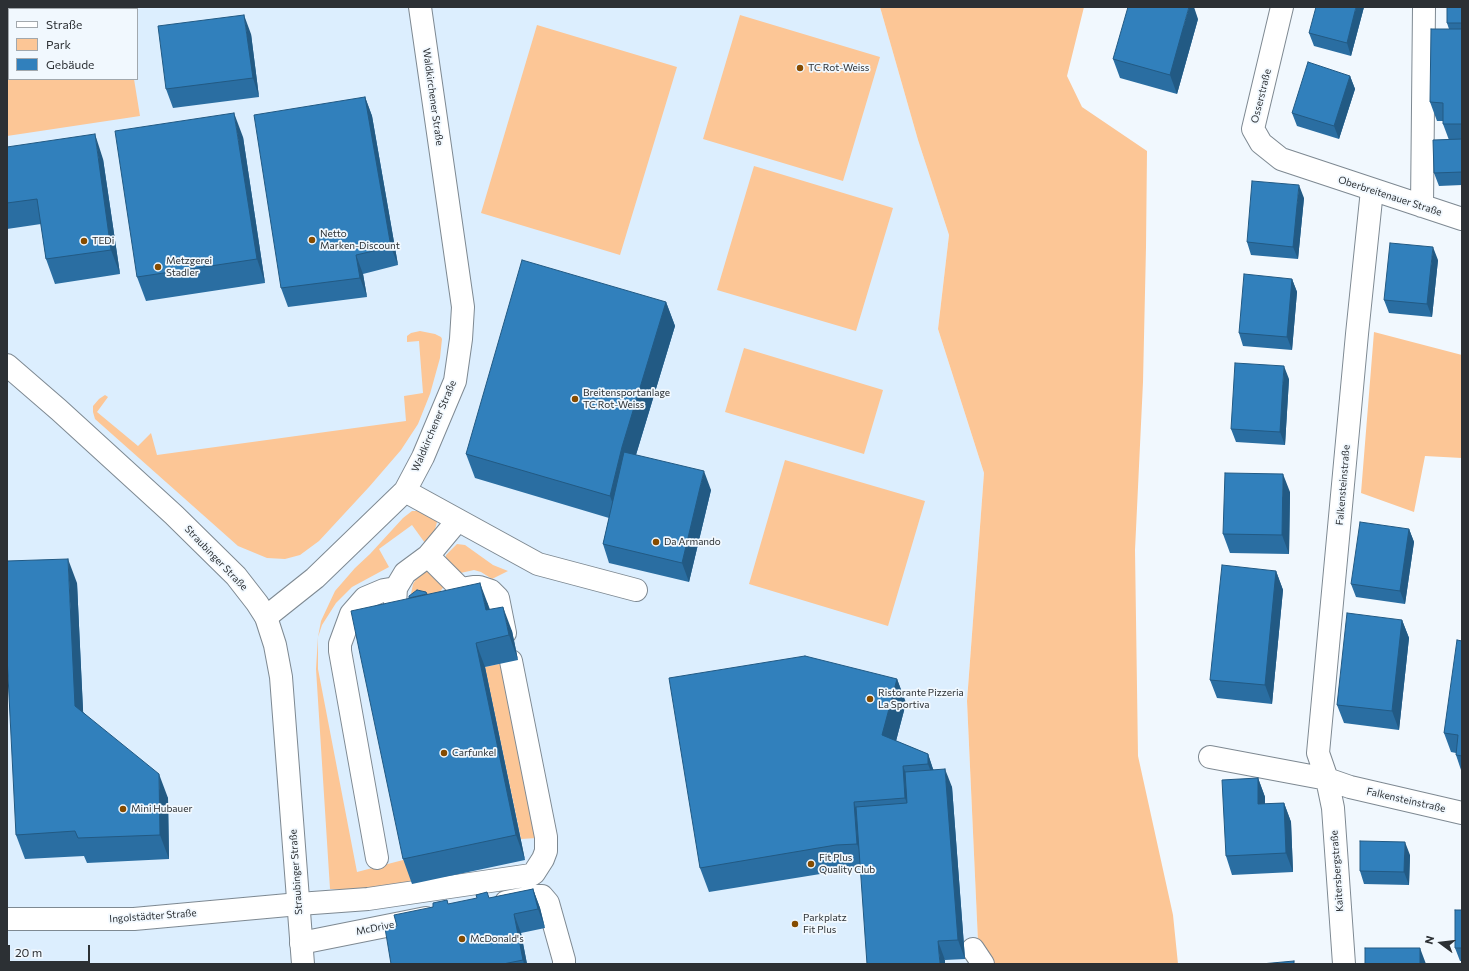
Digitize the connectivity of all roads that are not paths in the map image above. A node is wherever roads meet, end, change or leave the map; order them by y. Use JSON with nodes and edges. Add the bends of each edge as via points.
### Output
{"nodes":[{"id":1,"x":420,"y":7,"type":"edge"},
{"id":2,"x":1282,"y":7,"type":"edge"},
{"id":3,"x":1424,"y":7,"type":"edge"},
{"id":4,"x":1318,"y":172,"type":"joint"},
{"id":5,"x":1372,"y":190,"type":"junction"},
{"id":6,"x":1422,"y":206,"type":"junction"},
{"id":7,"x":1462,"y":219,"type":"edge"},
{"id":8,"x":7,"y":365,"type":"edge"},
{"id":9,"x":405,"y":491,"type":"junction"},
{"id":10,"x":458,"y":520,"type":"junction"},
{"id":11,"x":428,"y":556,"type":"junction"},
{"id":12,"x":396,"y":588,"type":"junction"},
{"id":13,"x":461,"y":590,"type":"junction"},
{"id":14,"x":636,"y":590,"type":"dead end"},
{"id":15,"x":451,"y":615,"type":"edge"},
{"id":16,"x":266,"y":618,"type":"junction"},
{"id":17,"x":398,"y":626,"type":"edge"},
{"id":18,"x":505,"y":633,"type":"edge"},
{"id":19,"x":511,"y":661,"type":"dead end"},
{"id":20,"x":1210,"y":757,"type":"dead end"},
{"id":21,"x":1327,"y":779,"type":"junction"},
{"id":22,"x":1462,"y":813,"type":"edge"},
{"id":23,"x":377,"y":858,"type":"dead end"},
{"id":24,"x":299,"y":904,"type":"junction"},
{"id":25,"x":490,"y":905,"type":"edge"},
{"id":26,"x":443,"y":914,"type":"edge"},
{"id":27,"x":7,"y":919,"type":"edge"},
{"id":28,"x":302,"y":954,"type":"edge"},
{"id":29,"x":564,"y":964,"type":"edge"},
{"id":30,"x":1344,"y":964,"type":"edge"}],
"edges":[{"from":1,"to":9,"type":"street","name":"Waldkirchener Straße","via":[[463,307],[455,381],[423,457]]},
{"from":2,"to":4,"type":"street","name":"Osserstraße","via":[[1253,129],[1261,143],[1281,159]]},
{"from":3,"to":6,"type":"street"},
{"from":4,"to":5,"type":"street","name":"Oberbreitenauer Straße"},
{"from":5,"to":6,"type":"street","name":"Oberbreitenauer Straße"},
{"from":5,"to":21,"type":"street","name":"Falkensteinstraße","via":[[1318,753]]},
{"from":6,"to":7,"type":"street","name":"Oberbreitenauer Straße"},
{"from":8,"to":16,"type":"street","name":"Straubinger Straße","via":[[174,515],[236,576]]},
{"from":9,"to":10,"type":"street"},
{"from":9,"to":16,"type":"street","name":"Waldkirchener Straße","via":[[315,578]]},
{"from":10,"to":11,"type":"street"},
{"from":10,"to":14,"type":"street","via":[[538,564]]},
{"from":11,"to":12,"type":"street","via":[[405,573]]},
{"from":11,"to":13,"type":"street"},
{"from":12,"to":17,"type":"street","via":[[395,608]]},
{"from":12,"to":23,"type":"street","via":[[364,598],[351,614],[340,644]]},
{"from":13,"to":15,"type":"street","via":[[456,595]]},
{"from":13,"to":18,"type":"street","via":[[479,587],[495,594]]},
{"from":16,"to":24,"type":"street","name":"Straubinger Straße","via":[[275,645],[281,677]]},
{"from":19,"to":24,"type":"street","name":"Ingolstädter Straße","via":[[546,837],[546,851],[536,871],[531,875],[368,899]]},
{"from":20,"to":21,"type":"street","name":"Falkensteinstraße"},
{"from":21,"to":22,"type":"street","name":"Falkensteinstraße","via":[[1350,787]]},
{"from":21,"to":30,"type":"street","name":"Kaitersbergstraße","via":[[1333,808]]},
{"from":24,"to":27,"type":"street","name":"Ingolstädter Straße","via":[[134,919]]},
{"from":24,"to":28,"type":"street","name":"Straubinger Straße"},
{"from":25,"to":29,"type":"street","via":[[542,896],[548,903]]},
{"from":26,"to":28,"type":"street","name":"McDrive"}]}
